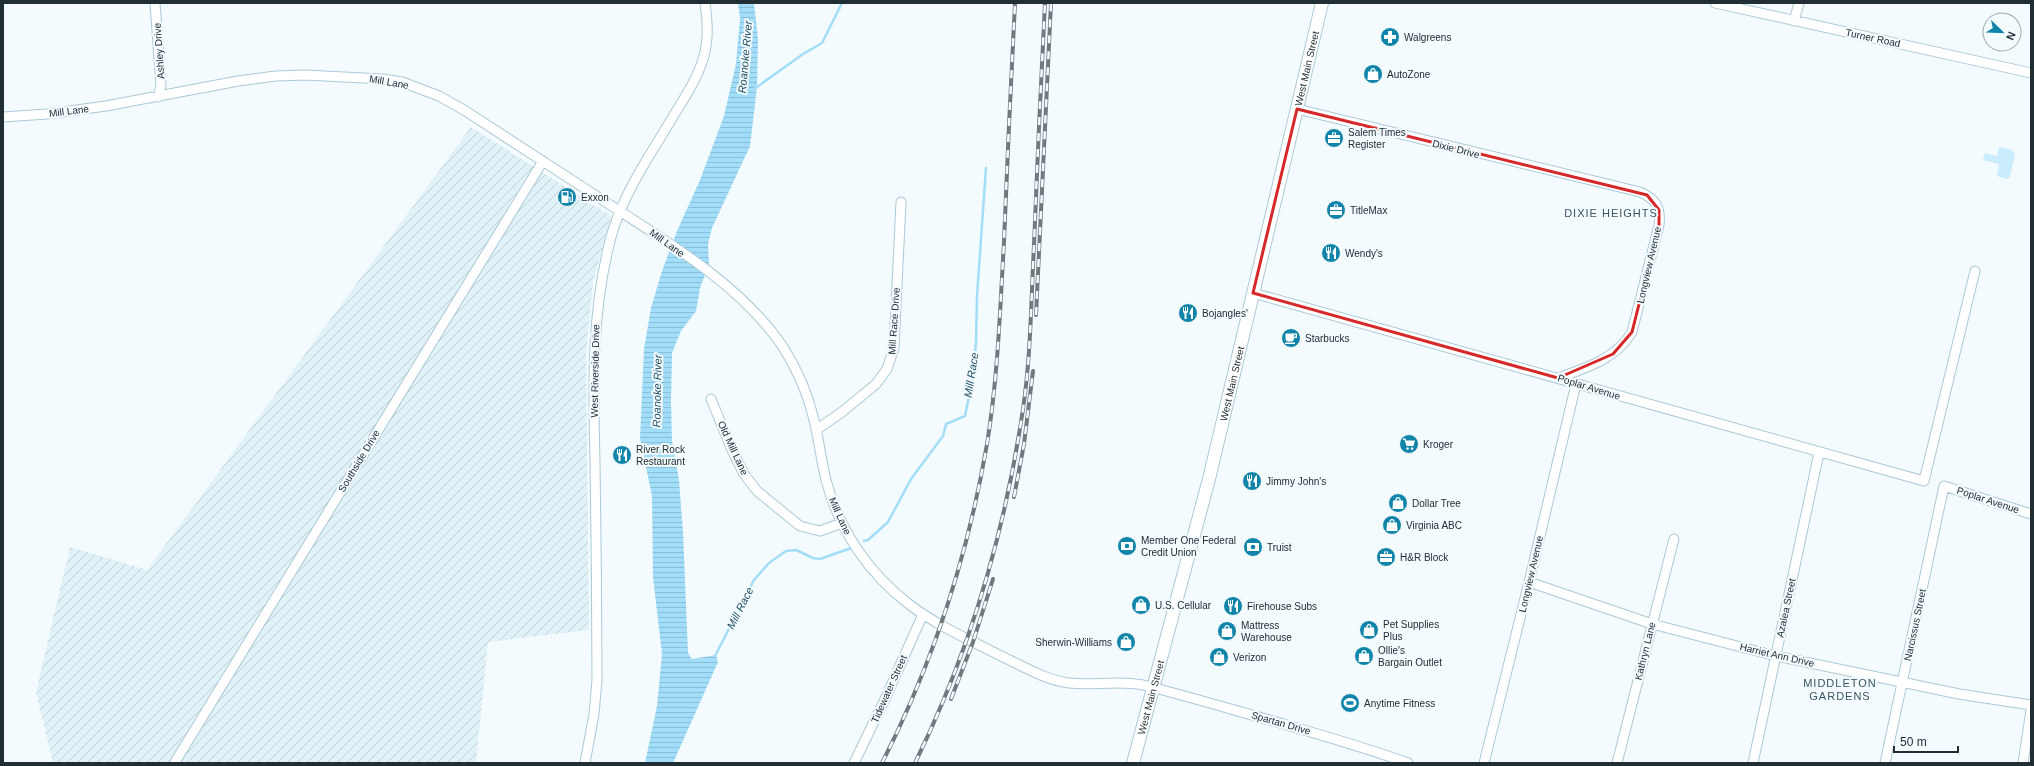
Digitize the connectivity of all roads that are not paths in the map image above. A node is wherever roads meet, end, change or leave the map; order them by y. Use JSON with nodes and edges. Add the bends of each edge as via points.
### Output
{"nodes":[{"id":1,"x":155,"y":3,"type":"edge"},
{"id":2,"x":705,"y":3,"type":"edge"},
{"id":3,"x":1322,"y":3,"type":"edge"},
{"id":4,"x":1715,"y":3,"type":"edge"},
{"id":5,"x":1799,"y":3,"type":"edge"},
{"id":6,"x":1740,"y":6,"type":"edge"},
{"id":7,"x":1794,"y":21,"type":"junction"},
{"id":8,"x":2031,"y":73,"type":"edge"},
{"id":9,"x":158,"y":97,"type":"junction"},
{"id":10,"x":1297,"y":109,"type":"junction"},
{"id":11,"x":3,"y":117,"type":"edge"},
{"id":12,"x":543,"y":161,"type":"junction"},
{"id":13,"x":1615,"y":186,"type":"joint"},
{"id":14,"x":900,"y":202,"type":"dead end"},
{"id":15,"x":620,"y":211,"type":"junction"},
{"id":16,"x":1975,"y":271,"type":"dead end"},
{"id":17,"x":1253,"y":293,"type":"junction"},
{"id":18,"x":1558,"y":378,"type":"junction"},
{"id":19,"x":1576,"y":384,"type":"junction"},
{"id":20,"x":711,"y":399,"type":"dead end"},
{"id":21,"x":816,"y":430,"type":"junction"},
{"id":22,"x":1819,"y":452,"type":"junction"},
{"id":23,"x":1944,"y":486,"type":"joint"},
{"id":24,"x":2031,"y":514,"type":"edge"},
{"id":25,"x":842,"y":523,"type":"junction"},
{"id":26,"x":1674,"y":539,"type":"dead end"},
{"id":27,"x":1530,"y":582,"type":"junction"},
{"id":28,"x":923,"y":614,"type":"junction"},
{"id":29,"x":1652,"y":624,"type":"junction"},
{"id":30,"x":1776,"y":656,"type":"junction"},
{"id":31,"x":1902,"y":682,"type":"junction"},
{"id":32,"x":1153,"y":688,"type":"junction"},
{"id":33,"x":2031,"y":705,"type":"edge"},
{"id":34,"x":2031,"y":710,"type":"edge"},
{"id":35,"x":175,"y":762,"type":"dead end"},
{"id":36,"x":585,"y":763,"type":"edge"},
{"id":37,"x":854,"y":763,"type":"edge"},
{"id":38,"x":1133,"y":763,"type":"edge"},
{"id":39,"x":1408,"y":763,"type":"edge"},
{"id":40,"x":1484,"y":763,"type":"edge"},
{"id":41,"x":1617,"y":763,"type":"edge"},
{"id":42,"x":1753,"y":763,"type":"edge"},
{"id":43,"x":1885,"y":763,"type":"edge"},
{"id":44,"x":2023,"y":763,"type":"edge"}],
"edges":[{"from":1,"to":9,"type":"street","name":"Ashley Drive","via":[[162,86]]},
{"from":2,"to":15,"type":"street","name":"West Riverside Drive","via":[[707,37],[699,72],[634,182]]},
{"from":3,"to":10,"type":"main road","name":"West Main Street"},
{"from":4,"to":6,"type":"street","name":"Turner Road"},
{"from":5,"to":7,"type":"street"},
{"from":6,"to":7,"type":"street","name":"Turner Road"},
{"from":7,"to":8,"type":"street","name":"Turner Road"},
{"from":9,"to":11,"type":"street","name":"Mill Lane","via":[[55,113]]},
{"from":9,"to":12,"type":"street","name":"Mill Lane","via":[[276,76],[383,79],[420,88],[439,96]]},
{"from":10,"to":13,"type":"street","name":"Dixie Drive"},
{"from":10,"to":17,"type":"main road","name":"West Main Street"},
{"from":12,"to":15,"type":"street","name":"Mill Lane"},
{"from":12,"to":35,"type":"street","name":"Southside Drive"},
{"from":13,"to":18,"type":"street","name":"Longview Avenue","via":[[1648,195],[1659,210],[1660,225],[1638,313],[1632,332],[1617,351],[1581,370]]},
{"from":14,"to":21,"type":"street","name":"Mill Race Drive","via":[[894,348],[888,369],[868,391]]},
{"from":15,"to":21,"type":"street","name":"Mill Lane","via":[[710,274],[756,313],[783,348],[804,387]]},
{"from":15,"to":36,"type":"street","name":"West Riverside Drive","via":[[603,274],[594,338],[597,680]]},
{"from":16,"to":22,"type":"street","name":"Poplar Avenue","via":[[1924,481]]},
{"from":17,"to":18,"type":"street","name":"Poplar Avenue"},
{"from":17,"to":32,"type":"main road","name":"West Main Street","via":[[1209,479]]},
{"from":18,"to":19,"type":"street","name":"Poplar Avenue"},
{"from":19,"to":22,"type":"street","name":"Poplar Avenue"},
{"from":19,"to":27,"type":"street","name":"Longview Avenue"},
{"from":20,"to":25,"type":"street","name":"Old Mill Lane","via":[[744,474],[757,491],[800,526],[820,531]]},
{"from":21,"to":25,"type":"street","name":"Mill Lane","via":[[825,478]]},
{"from":22,"to":30,"type":"street","name":"Azalea Street"},
{"from":23,"to":24,"type":"street","name":"Poplar Avenue"},
{"from":23,"to":31,"type":"street","name":"Narcissus Street"},
{"from":25,"to":28,"type":"street","name":"Mill Lane","via":[[853,543],[880,578]]},
{"from":26,"to":29,"type":"street","name":"Kathryn Lane"},
{"from":27,"to":29,"type":"street","name":"Harriet Ann Drive"},
{"from":27,"to":40,"type":"street","name":"Longview Avenue"},
{"from":28,"to":32,"type":"street","name":"Mill Lane","via":[[1048,678],[1071,683],[1122,682]]},
{"from":28,"to":37,"type":"street","name":"Tidewater Street"},
{"from":29,"to":30,"type":"street","name":"Harriet Ann Drive"},
{"from":29,"to":41,"type":"street","name":"Kathryn Lane"},
{"from":30,"to":31,"type":"street","name":"Harriet Ann Drive"},
{"from":30,"to":42,"type":"street","name":"Azalea Street"},
{"from":31,"to":33,"type":"street","name":"Harriet Ann Drive"},
{"from":31,"to":43,"type":"street","name":"Narcissus Street"},
{"from":32,"to":38,"type":"main road","name":"West Main Street"},
{"from":32,"to":39,"type":"street","name":"Spartan Drive","via":[[1323,735]]},
{"from":34,"to":44,"type":"street"}]}
